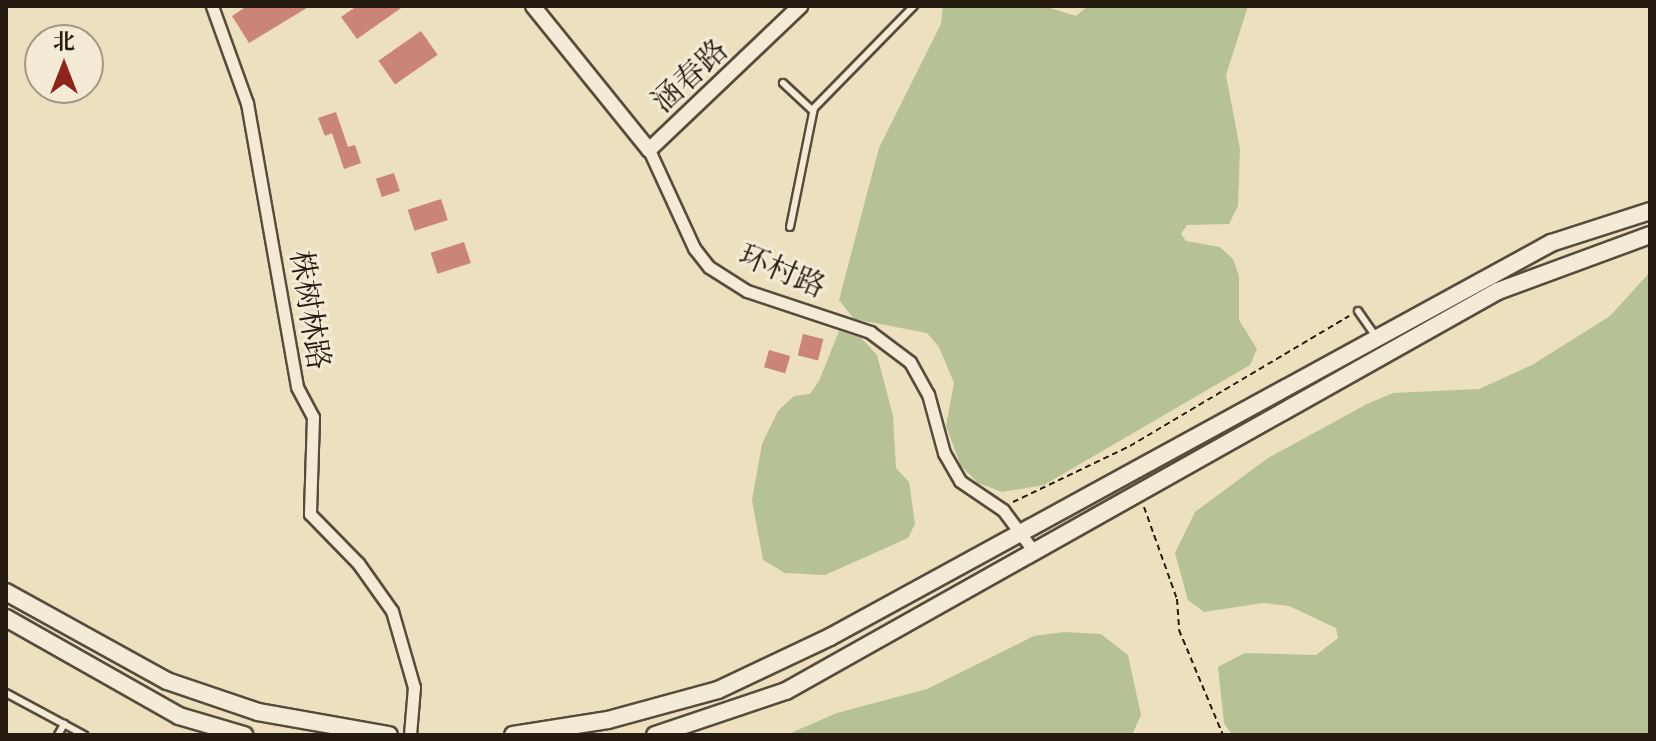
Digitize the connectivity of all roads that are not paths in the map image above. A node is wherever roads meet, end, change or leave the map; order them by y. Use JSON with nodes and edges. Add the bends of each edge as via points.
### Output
{"nodes":[{"id":1,"x":212,"y":6,"type":"edge"},
{"id":2,"x":533,"y":6,"type":"edge"},
{"id":3,"x":800,"y":6,"type":"edge"},
{"id":4,"x":914,"y":6,"type":"edge"},
{"id":5,"x":783,"y":83,"type":"dead end"},
{"id":6,"x":813,"y":111,"type":"junction"},
{"id":7,"x":649,"y":150,"type":"junction"},
{"id":8,"x":1650,"y":211,"type":"edge"},
{"id":9,"x":790,"y":227,"type":"dead end"},
{"id":10,"x":1650,"y":235,"type":"edge"},
{"id":11,"x":1358,"y":311,"type":"road end"},
{"id":12,"x":1377,"y":338,"type":"junction"},
{"id":13,"x":1022,"y":532,"type":"junction"},
{"id":14,"x":1032,"y":549,"type":"junction"},
{"id":15,"x":6,"y":592,"type":"edge"},
{"id":16,"x":6,"y":618,"type":"edge"},
{"id":17,"x":6,"y":693,"type":"edge"},
{"id":18,"x":64,"y":724,"type":"junction"},
{"id":19,"x":58,"y":735,"type":"edge"},
{"id":20,"x":84,"y":735,"type":"edge"},
{"id":21,"x":244,"y":735,"type":"edge"},
{"id":22,"x":389,"y":735,"type":"edge"},
{"id":23,"x":410,"y":735,"type":"edge"},
{"id":24,"x":513,"y":735,"type":"edge"},
{"id":25,"x":655,"y":735,"type":"edge"}],
"edges":[{"from":1,"to":23,"type":"street","name":"株树林路","via":[[247,103],[297,387],[313,417],[310,514],[358,563],[392,611],[414,687]]},
{"from":2,"to":7,"type":"street","name":"环村路"},
{"from":3,"to":7,"type":"street","name":"涵春路"},
{"from":4,"to":6,"type":"lane"},
{"from":5,"to":6,"type":"lane"},
{"from":6,"to":9,"type":"lane"},
{"from":7,"to":13,"type":"street","name":"环村路","via":[[694,248],[709,267],[747,291],[870,332],[910,362],[928,394],[944,453],[960,481]]},
{"from":8,"to":12,"type":"main road","via":[[1551,243]]},
{"from":10,"to":14,"type":"main road","via":[[1498,291]]},
{"from":11,"to":12,"type":"lane"},
{"from":12,"to":13,"type":"main road"},
{"from":13,"to":14,"type":"street","name":"环村路"},
{"from":13,"to":24,"type":"main road","via":[[830,637],[718,690],[608,720]]},
{"from":14,"to":25,"type":"main road","via":[[786,691]]},
{"from":15,"to":22,"type":"main road","via":[[167,681],[258,712]]},
{"from":16,"to":21,"type":"main road","via":[[179,716]]},
{"from":17,"to":18,"type":"lane"},
{"from":18,"to":19,"type":"lane"},
{"from":18,"to":20,"type":"lane"}]}
